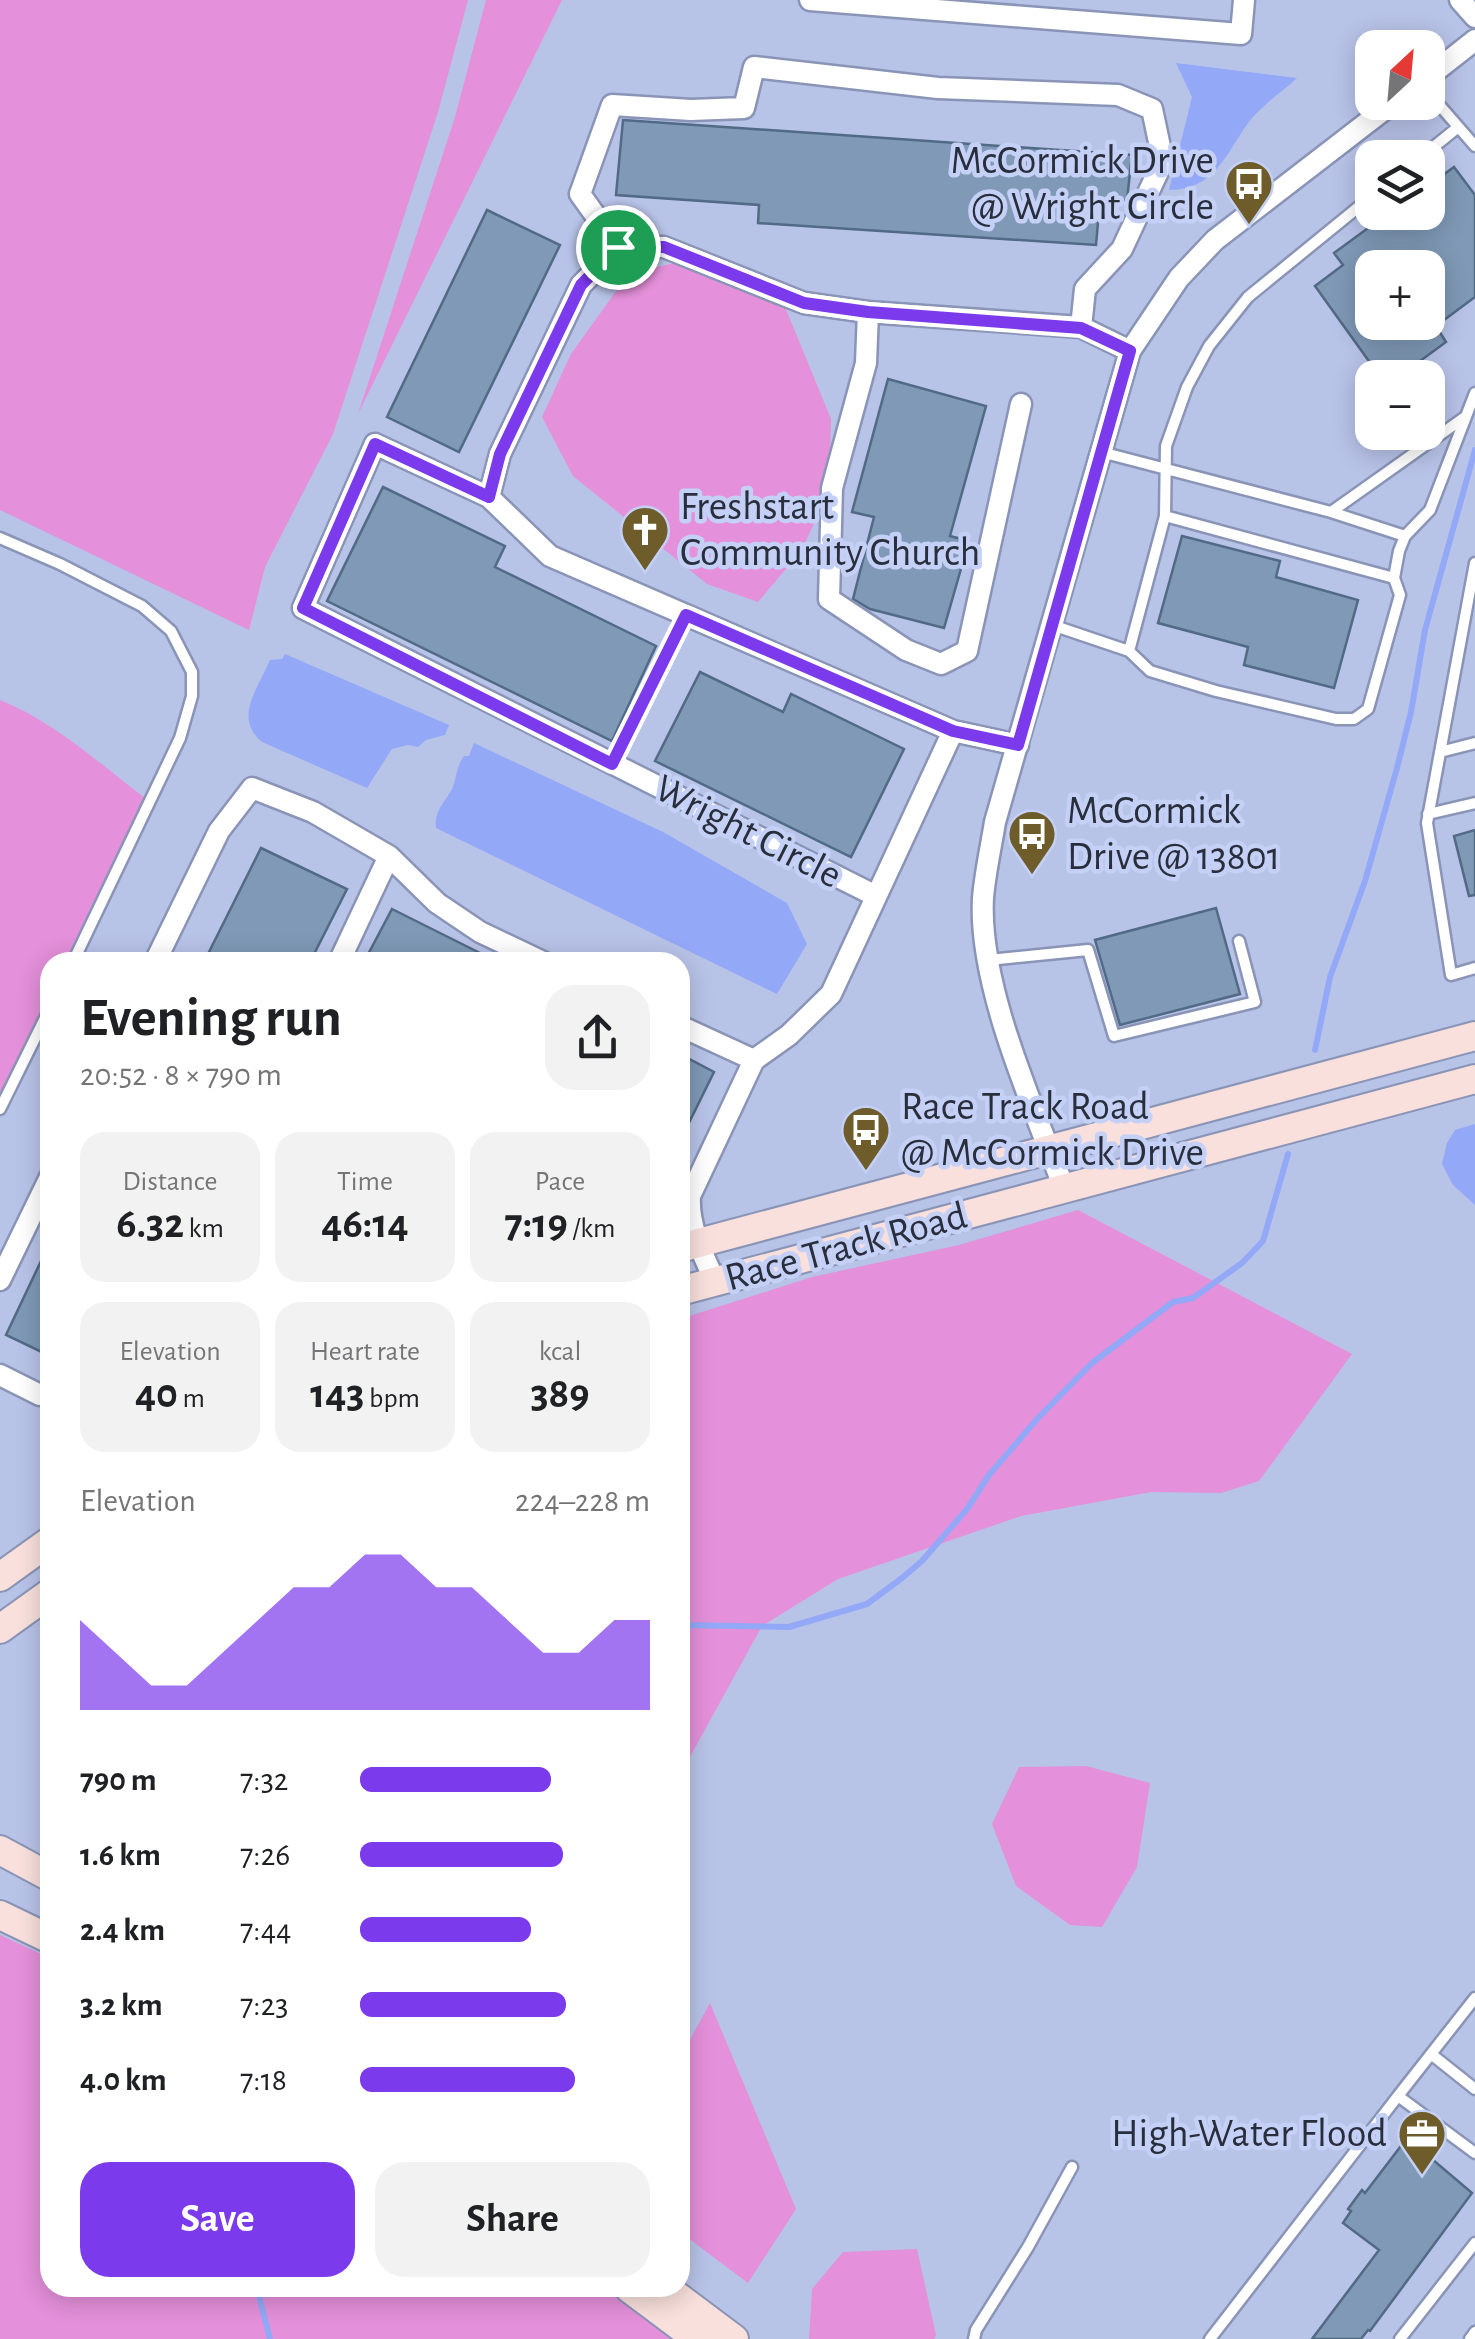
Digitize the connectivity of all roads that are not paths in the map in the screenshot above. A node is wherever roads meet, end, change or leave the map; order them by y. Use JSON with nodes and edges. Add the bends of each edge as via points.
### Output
{"nodes":[{"id":1,"x":810,"y":0,"type":"edge"},
{"id":2,"x":1244,"y":0,"type":"edge"},
{"id":3,"x":1460,"y":0,"type":"edge"},
{"id":4,"x":982,"y":7,"type":"edge"},
{"id":5,"x":1475,"y":17,"type":"edge"},
{"id":6,"x":1475,"y":40,"type":"edge"},
{"id":7,"x":1445,"y":64,"type":"edge"},
{"id":8,"x":1445,"y":113,"type":"edge"},
{"id":9,"x":1371,"y":120,"type":"edge"},
{"id":10,"x":1457,"y":128,"type":"junction"},
{"id":11,"x":1442,"y":140,"type":"edge"},
{"id":12,"x":1475,"y":146,"type":"edge"},
{"id":13,"x":1355,"y":210,"type":"edge"},
{"id":14,"x":618,"y":247,"type":"junction"},
{"id":15,"x":868,"y":312,"type":"junction"},
{"id":16,"x":1081,"y":328,"type":"junction"},
{"id":17,"x":1130,"y":351,"type":"junction"},
{"id":18,"x":1475,"y":393,"type":"edge"},
{"id":19,"x":1022,"y":404,"type":"dead end"},
{"id":20,"x":1466,"y":416,"type":"junction"},
{"id":21,"x":1101,"y":452,"type":"junction"},
{"id":22,"x":1166,"y":468,"type":"junction"},
{"id":23,"x":489,"y":497,"type":"junction"},
{"id":24,"x":1331,"y":512,"type":"junction"},
{"id":25,"x":1166,"y":516,"type":"junction"},
{"id":26,"x":1406,"y":536,"type":"junction"},
{"id":27,"x":0,"y":538,"type":"edge"},
{"id":28,"x":1475,"y":563,"type":"edge"},
{"id":29,"x":1394,"y":578,"type":"junction"},
{"id":30,"x":686,"y":615,"type":"junction"},
{"id":31,"x":1051,"y":625,"type":"junction"},
{"id":32,"x":1129,"y":651,"type":"junction"},
{"id":33,"x":953,"y":731,"type":"junction"},
{"id":34,"x":1475,"y":743,"type":"edge"},
{"id":35,"x":1018,"y":745,"type":"junction"},
{"id":36,"x":1440,"y":752,"type":"junction"},
{"id":37,"x":612,"y":764,"type":"junction"},
{"id":38,"x":1475,"y":803,"type":"edge"},
{"id":39,"x":1428,"y":814,"type":"junction"},
{"id":40,"x":389,"y":856,"type":"junction"},
{"id":41,"x":876,"y":896,"type":"junction"},
{"id":42,"x":1239,"y":941,"type":"dead end"},
{"id":43,"x":79,"y":952,"type":"edge"},
{"id":44,"x":160,"y":952,"type":"edge"},
{"id":45,"x":345,"y":952,"type":"edge"},
{"id":46,"x":523,"y":952,"type":"edge"},
{"id":47,"x":988,"y":960,"type":"junction"},
{"id":48,"x":1475,"y":968,"type":"edge"},
{"id":49,"x":40,"y":1028,"type":"edge"},
{"id":50,"x":690,"y":1031,"type":"edge"},
{"id":51,"x":1475,"y":1036,"type":"edge"},
{"id":52,"x":754,"y":1060,"type":"junction"},
{"id":53,"x":1475,"y":1079,"type":"edge"},
{"id":54,"x":0,"y":1109,"type":"edge"},
{"id":55,"x":1049,"y":1149,"type":"junction"},
{"id":56,"x":690,"y":1184,"type":"edge"},
{"id":57,"x":1064,"y":1188,"type":"junction"},
{"id":58,"x":40,"y":1198,"type":"edge"},
{"id":59,"x":690,"y":1245,"type":"edge"},
{"id":60,"x":690,"y":1246,"type":"edge"},
{"id":61,"x":0,"y":1280,"type":"edge"},
{"id":62,"x":715,"y":1282,"type":"junction"},
{"id":63,"x":690,"y":1288,"type":"edge"},
{"id":64,"x":0,"y":1375,"type":"edge"},
{"id":65,"x":40,"y":1395,"type":"edge"},
{"id":66,"x":40,"y":1549,"type":"edge"},
{"id":67,"x":0,"y":1577,"type":"edge"},
{"id":68,"x":40,"y":1600,"type":"edge"},
{"id":69,"x":0,"y":1630,"type":"edge"},
{"id":70,"x":0,"y":1850,"type":"edge"},
{"id":71,"x":0,"y":1868,"type":"edge"},
{"id":72,"x":40,"y":1872,"type":"edge"},
{"id":73,"x":40,"y":1888,"type":"edge"},
{"id":74,"x":0,"y":1915,"type":"edge"},
{"id":75,"x":40,"y":1934,"type":"edge"},
{"id":76,"x":1475,"y":1998,"type":"edge"},
{"id":77,"x":1431,"y":2054,"type":"junction"},
{"id":78,"x":1475,"y":2089,"type":"edge"},
{"id":79,"x":1398,"y":2096,"type":"junction"},
{"id":80,"x":1475,"y":2153,"type":"edge"},
{"id":81,"x":1072,"y":2167,"type":"dead end"},
{"id":82,"x":1475,"y":2243,"type":"edge"},
{"id":83,"x":641,"y":2297,"type":"edge"},
{"id":84,"x":678,"y":2297,"type":"edge"},
{"id":85,"x":1475,"y":2332,"type":"edge"},
{"id":86,"x":698,"y":2339,"type":"edge"},
{"id":87,"x":734,"y":2339,"type":"edge"},
{"id":88,"x":974,"y":2339,"type":"edge"},
{"id":89,"x":1210,"y":2339,"type":"edge"},
{"id":90,"x":1400,"y":2339,"type":"edge"},
{"id":91,"x":1470,"y":2339,"type":"edge"}],
"edges":[{"from":1,"to":4,"type":"street"},
{"from":2,"to":4,"type":"street","via":[[1241,34]]},
{"from":3,"to":5,"type":"street"},
{"from":6,"to":7,"type":"street"},
{"from":8,"to":10,"type":"lane"},
{"from":9,"to":17,"type":"street","via":[[1215,240],[1178,278]]},
{"from":10,"to":11,"type":"lane"},
{"from":10,"to":12,"type":"lane"},
{"from":13,"to":22,"type":"lane","via":[[1230,316],[1187,387],[1166,446]]},
{"from":14,"to":15,"type":"street","via":[[664,247],[804,303]]},
{"from":14,"to":16,"type":"street","via":[[580,194],[612,105],[744,108],[754,67],[938,88],[1118,95],[1152,109],[1163,161],[1122,249],[1085,289]]},
{"from":14,"to":23,"type":"street","via":[[581,285],[500,454]]},
{"from":15,"to":16,"type":"street"},
{"from":15,"to":19,"type":"street","via":[[866,362],[832,488],[829,600],[906,650],[941,664],[966,651]]},
{"from":16,"to":17,"type":"street"},
{"from":17,"to":21,"type":"street"},
{"from":18,"to":20,"type":"lane"},
{"from":20,"to":24,"type":"lane"},
{"from":20,"to":26,"type":"lane","via":[[1430,510]]},
{"from":21,"to":22,"type":"lane"},
{"from":21,"to":31,"type":"street"},
{"from":22,"to":24,"type":"lane"},
{"from":22,"to":25,"type":"lane"},
{"from":23,"to":30,"type":"street","name":"Wright Circle","via":[[550,556]]},
{"from":23,"to":37,"type":"street","name":"Wright Circle","via":[[375,444],[303,608]]},
{"from":24,"to":26,"type":"lane"},
{"from":25,"to":29,"type":"lane"},
{"from":25,"to":32,"type":"lane"},
{"from":26,"to":29,"type":"lane"},
{"from":27,"to":43,"type":"lane","via":[[142,606],[171,631],[192,672],[180,738]]},
{"from":28,"to":36,"type":"lane"},
{"from":29,"to":32,"type":"lane","via":[[1400,595],[1377,678],[1368,709],[1354,718],[1336,720],[1216,691],[1150,671]]},
{"from":30,"to":33,"type":"street","name":"Wright Circle"},
{"from":30,"to":37,"type":"lane"},
{"from":31,"to":32,"type":"lane"},
{"from":31,"to":35,"type":"street"},
{"from":33,"to":35,"type":"street","name":"Wright Circle"},
{"from":33,"to":41,"type":"street","name":"Wright Circle"},
{"from":34,"to":36,"type":"lane"},
{"from":35,"to":47,"type":"street","via":[[995,822],[983,899]]},
{"from":36,"to":39,"type":"lane"},
{"from":37,"to":41,"type":"street","name":"Wright Circle"},
{"from":38,"to":39,"type":"lane"},
{"from":39,"to":48,"type":"lane","via":[[1451,975]]},
{"from":40,"to":44,"type":"street","via":[[313,812],[252,788],[219,831]]},
{"from":40,"to":45,"type":"street"},
{"from":40,"to":46,"type":"street","via":[[438,903]]},
{"from":41,"to":52,"type":"street","name":"Wright Circle","via":[[831,994]]},
{"from":42,"to":47,"type":"lane","via":[[1255,1002],[1114,1036],[1088,950]]},
{"from":47,"to":55,"type":"street"},
{"from":49,"to":54,"type":"lane"},
{"from":50,"to":52,"type":"street"},
{"from":51,"to":55,"type":"main road","name":"Race Track Road"},
{"from":52,"to":56,"type":"street"},
{"from":53,"to":57,"type":"main road","name":"Race Track Road"},
{"from":55,"to":57,"type":"street"},
{"from":55,"to":59,"type":"main road","name":"Race Track Road"},
{"from":57,"to":62,"type":"main road","name":"Race Track Road"},
{"from":58,"to":61,"type":"street"},
{"from":60,"to":62,"type":"street"},
{"from":62,"to":63,"type":"main road","name":"Race Track Road"},
{"from":64,"to":65,"type":"street"},
{"from":66,"to":67,"type":"main road"},
{"from":68,"to":69,"type":"main road"},
{"from":70,"to":72,"type":"main road"},
{"from":71,"to":73,"type":"main road"},
{"from":74,"to":75,"type":"main road"},
{"from":76,"to":77,"type":"lane"},
{"from":77,"to":78,"type":"lane"},
{"from":77,"to":79,"type":"lane"},
{"from":79,"to":80,"type":"lane"},
{"from":79,"to":89,"type":"lane"},
{"from":81,"to":88,"type":"lane"},
{"from":82,"to":90,"type":"lane"},
{"from":83,"to":86,"type":"main road"},
{"from":84,"to":87,"type":"main road"},
{"from":85,"to":91,"type":"lane"}]}
